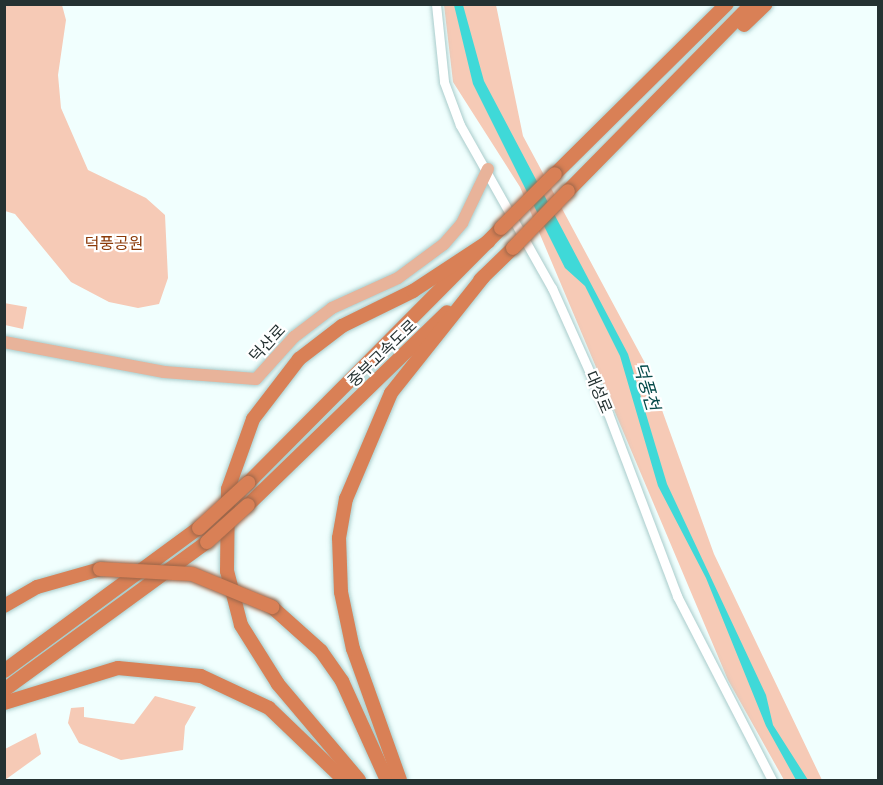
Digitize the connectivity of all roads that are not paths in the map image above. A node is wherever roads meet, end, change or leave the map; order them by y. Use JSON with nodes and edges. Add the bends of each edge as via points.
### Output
{"nodes":[{"id":1,"x":436,"y":4,"type":"edge"},
{"id":2,"x":727,"y":4,"type":"edge"},
{"id":3,"x":752,"y":4,"type":"edge"},
{"id":4,"x":766,"y":4,"type":"edge"},
{"id":5,"x":674,"y":84,"type":"junction"},
{"id":6,"x":488,"y":169,"type":"junction"},
{"id":7,"x":488,"y":242,"type":"junction"},
{"id":8,"x":484,"y":276,"type":"junction"},
{"id":9,"x":4,"y":342,"type":"edge"},
{"id":10,"x":4,"y":606,"type":"edge"},
{"id":11,"x":4,"y":671,"type":"edge"},
{"id":12,"x":4,"y":690,"type":"edge"},
{"id":13,"x":4,"y":703,"type":"edge"},
{"id":14,"x":344,"y":780,"type":"edge"},
{"id":15,"x":359,"y":780,"type":"edge"},
{"id":16,"x":387,"y":780,"type":"edge"},
{"id":17,"x":400,"y":780,"type":"edge"},
{"id":18,"x":772,"y":780,"type":"edge"}],
"edges":[{"from":1,"to":6,"type":"street","name":"대성로","via":[[444,82],[460,125]]},
{"from":2,"to":7,"type":"highway","name":"중부고속도로","bridge":true},
{"from":3,"to":5,"type":"highway","name":"중부고속도로"},
{"from":4,"to":5,"type":"highway"},
{"from":5,"to":8,"type":"highway","name":"중부고속도로","bridge":true},
{"from":6,"to":9,"type":"main road","name":"덕산로","via":[[462,223],[444,244],[398,278],[332,308],[294,337],[256,379],[174,374]]},
{"from":6,"to":18,"type":"street","name":"대성로","via":[[584,357],[696,639]]},
{"from":7,"to":11,"type":"highway","name":"중부고속도로","bridge":true,"via":[[199,528]]},
{"from":7,"to":15,"type":"highway","via":[[413,291],[342,326],[299,359],[254,419],[228,489],[227,571],[241,625],[278,684]]},
{"from":8,"to":12,"type":"highway","name":"중부고속도로","bridge":true,"via":[[207,542]]},
{"from":8,"to":17,"type":"highway","via":[[411,364],[378,416],[359,458],[341,528],[340,592],[353,649]]},
{"from":10,"to":16,"type":"highway","bridge":true,"via":[[37,587],[100,569],[192,574],[272,607],[321,651],[342,681]]},
{"from":13,"to":14,"type":"highway","via":[[118,668],[201,676],[269,708]]}]}
